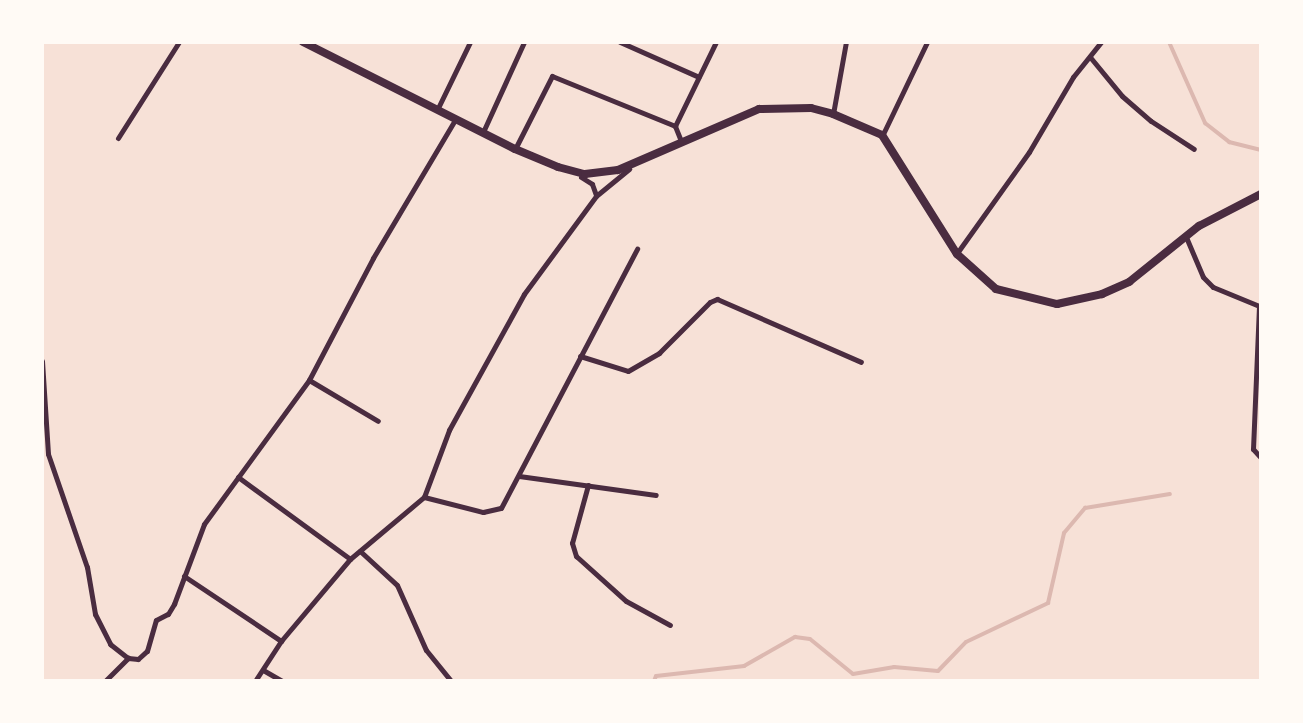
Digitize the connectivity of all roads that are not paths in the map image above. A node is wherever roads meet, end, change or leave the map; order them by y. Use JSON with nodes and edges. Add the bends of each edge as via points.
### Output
{"nodes":[{"id":1,"x":179,"y":42,"type":"edge"},
{"id":2,"x":303,"y":42,"type":"edge"},
{"id":3,"x":470,"y":42,"type":"edge"},
{"id":4,"x":524,"y":42,"type":"edge"},
{"id":5,"x":620,"y":42,"type":"edge"},
{"id":6,"x":716,"y":42,"type":"edge"},
{"id":7,"x":846,"y":42,"type":"edge"},
{"id":8,"x":927,"y":42,"type":"edge"},
{"id":9,"x":1101,"y":42,"type":"edge"},
{"id":10,"x":1090,"y":57,"type":"junction"},
{"id":11,"x":699,"y":77,"type":"junction"},
{"id":12,"x":436,"y":111,"type":"junction"},
{"id":13,"x":833,"y":114,"type":"junction"},
{"id":14,"x":455,"y":120,"type":"junction"},
{"id":15,"x":675,"y":126,"type":"junction"},
{"id":16,"x":482,"y":133,"type":"junction"},
{"id":17,"x":882,"y":135,"type":"junction"},
{"id":18,"x":118,"y":138,"type":"dead end"},
{"id":19,"x":681,"y":141,"type":"junction"},
{"id":20,"x":515,"y":149,"type":"junction"},
{"id":21,"x":1194,"y":149,"type":"dead end"},
{"id":22,"x":639,"y":162,"type":"junction"},
{"id":23,"x":569,"y":171,"type":"junction"},
{"id":24,"x":1261,"y":194,"type":"edge"},
{"id":25,"x":596,"y":196,"type":"junction"},
{"id":26,"x":1186,"y":236,"type":"junction"},
{"id":27,"x":637,"y":249,"type":"dead end"},
{"id":28,"x":957,"y":254,"type":"junction"},
{"id":29,"x":1261,"y":299,"type":"edge"},
{"id":30,"x":1259,"y":306,"type":"edge"},
{"id":31,"x":580,"y":356,"type":"junction"},
{"id":32,"x":42,"y":361,"type":"edge"},
{"id":33,"x":861,"y":362,"type":"dead end"},
{"id":34,"x":309,"y":380,"type":"junction"},
{"id":35,"x":378,"y":421,"type":"dead end"},
{"id":36,"x":1261,"y":458,"type":"edge"},
{"id":37,"x":519,"y":476,"type":"junction"},
{"id":38,"x":238,"y":477,"type":"junction"},
{"id":39,"x":588,"y":485,"type":"junction"},
{"id":40,"x":656,"y":495,"type":"dead end"},
{"id":41,"x":424,"y":497,"type":"junction"},
{"id":42,"x":360,"y":551,"type":"junction"},
{"id":43,"x":350,"y":559,"type":"junction"},
{"id":44,"x":184,"y":576,"type":"junction"},
{"id":45,"x":670,"y":625,"type":"dead end"},
{"id":46,"x":281,"y":641,"type":"junction"},
{"id":47,"x":128,"y":658,"type":"junction"},
{"id":48,"x":263,"y":670,"type":"junction"},
{"id":49,"x":105,"y":681,"type":"edge"},
{"id":50,"x":255,"y":681,"type":"edge"},
{"id":51,"x":282,"y":681,"type":"edge"},
{"id":52,"x":451,"y":681,"type":"edge"}],
"edges":[{"from":1,"to":18,"type":"street"},
{"from":2,"to":12,"type":"main road"},
{"from":3,"to":12,"type":"street"},
{"from":4,"to":16,"type":"street"},
{"from":5,"to":11,"type":"street"},
{"from":6,"to":11,"type":"street"},
{"from":7,"to":13,"type":"street"},
{"from":8,"to":17,"type":"street"},
{"from":9,"to":10,"type":"street"},
{"from":10,"to":21,"type":"street","via":[[1122,96]]},
{"from":10,"to":28,"type":"street"},
{"from":11,"to":15,"type":"street"},
{"from":12,"to":14,"type":"main road"},
{"from":13,"to":17,"type":"main road"},
{"from":13,"to":19,"type":"main road","via":[[811,108],[759,109]]},
{"from":14,"to":16,"type":"main road"},
{"from":14,"to":34,"type":"street"},
{"from":15,"to":19,"type":"street"},
{"from":15,"to":20,"type":"street","via":[[552,76]]},
{"from":16,"to":20,"type":"main road"},
{"from":17,"to":28,"type":"main road"},
{"from":19,"to":22,"type":"main road"},
{"from":20,"to":23,"type":"main road"},
{"from":22,"to":23,"type":"main road","via":[[605,174]]},
{"from":22,"to":25,"type":"street"},
{"from":23,"to":25,"type":"street","via":[[592,184]]},
{"from":24,"to":26,"type":"main road"},
{"from":25,"to":41,"type":"street","via":[[524,294],[445,439]]},
{"from":26,"to":28,"type":"main road","via":[[1129,282],[1057,304],[996,289]]},
{"from":26,"to":30,"type":"street","via":[[1203,277],[1213,287]]},
{"from":27,"to":31,"type":"street"},
{"from":29,"to":30,"type":"street"},
{"from":30,"to":36,"type":"street","via":[[1253,449]]},
{"from":31,"to":33,"type":"street","via":[[628,371],[659,353],[717,299]]},
{"from":31,"to":37,"type":"street"},
{"from":32,"to":47,"type":"street","via":[[48,454],[87,567],[95,614],[110,644]]},
{"from":34,"to":35,"type":"street"},
{"from":34,"to":38,"type":"street"},
{"from":37,"to":39,"type":"street"},
{"from":37,"to":41,"type":"street","via":[[506,501],[492,512]]},
{"from":38,"to":43,"type":"street"},
{"from":38,"to":44,"type":"street","via":[[204,524]]},
{"from":39,"to":40,"type":"street"},
{"from":39,"to":45,"type":"street","via":[[572,543],[576,556],[626,601]]},
{"from":41,"to":42,"type":"street"},
{"from":42,"to":43,"type":"street"},
{"from":42,"to":52,"type":"street","via":[[397,585],[426,650]]},
{"from":43,"to":46,"type":"street"},
{"from":44,"to":46,"type":"street"},
{"from":44,"to":47,"type":"street","via":[[172,609],[153,625],[143,657]]},
{"from":46,"to":48,"type":"street"},
{"from":47,"to":49,"type":"street"},
{"from":48,"to":50,"type":"street"},
{"from":48,"to":51,"type":"street"}]}
